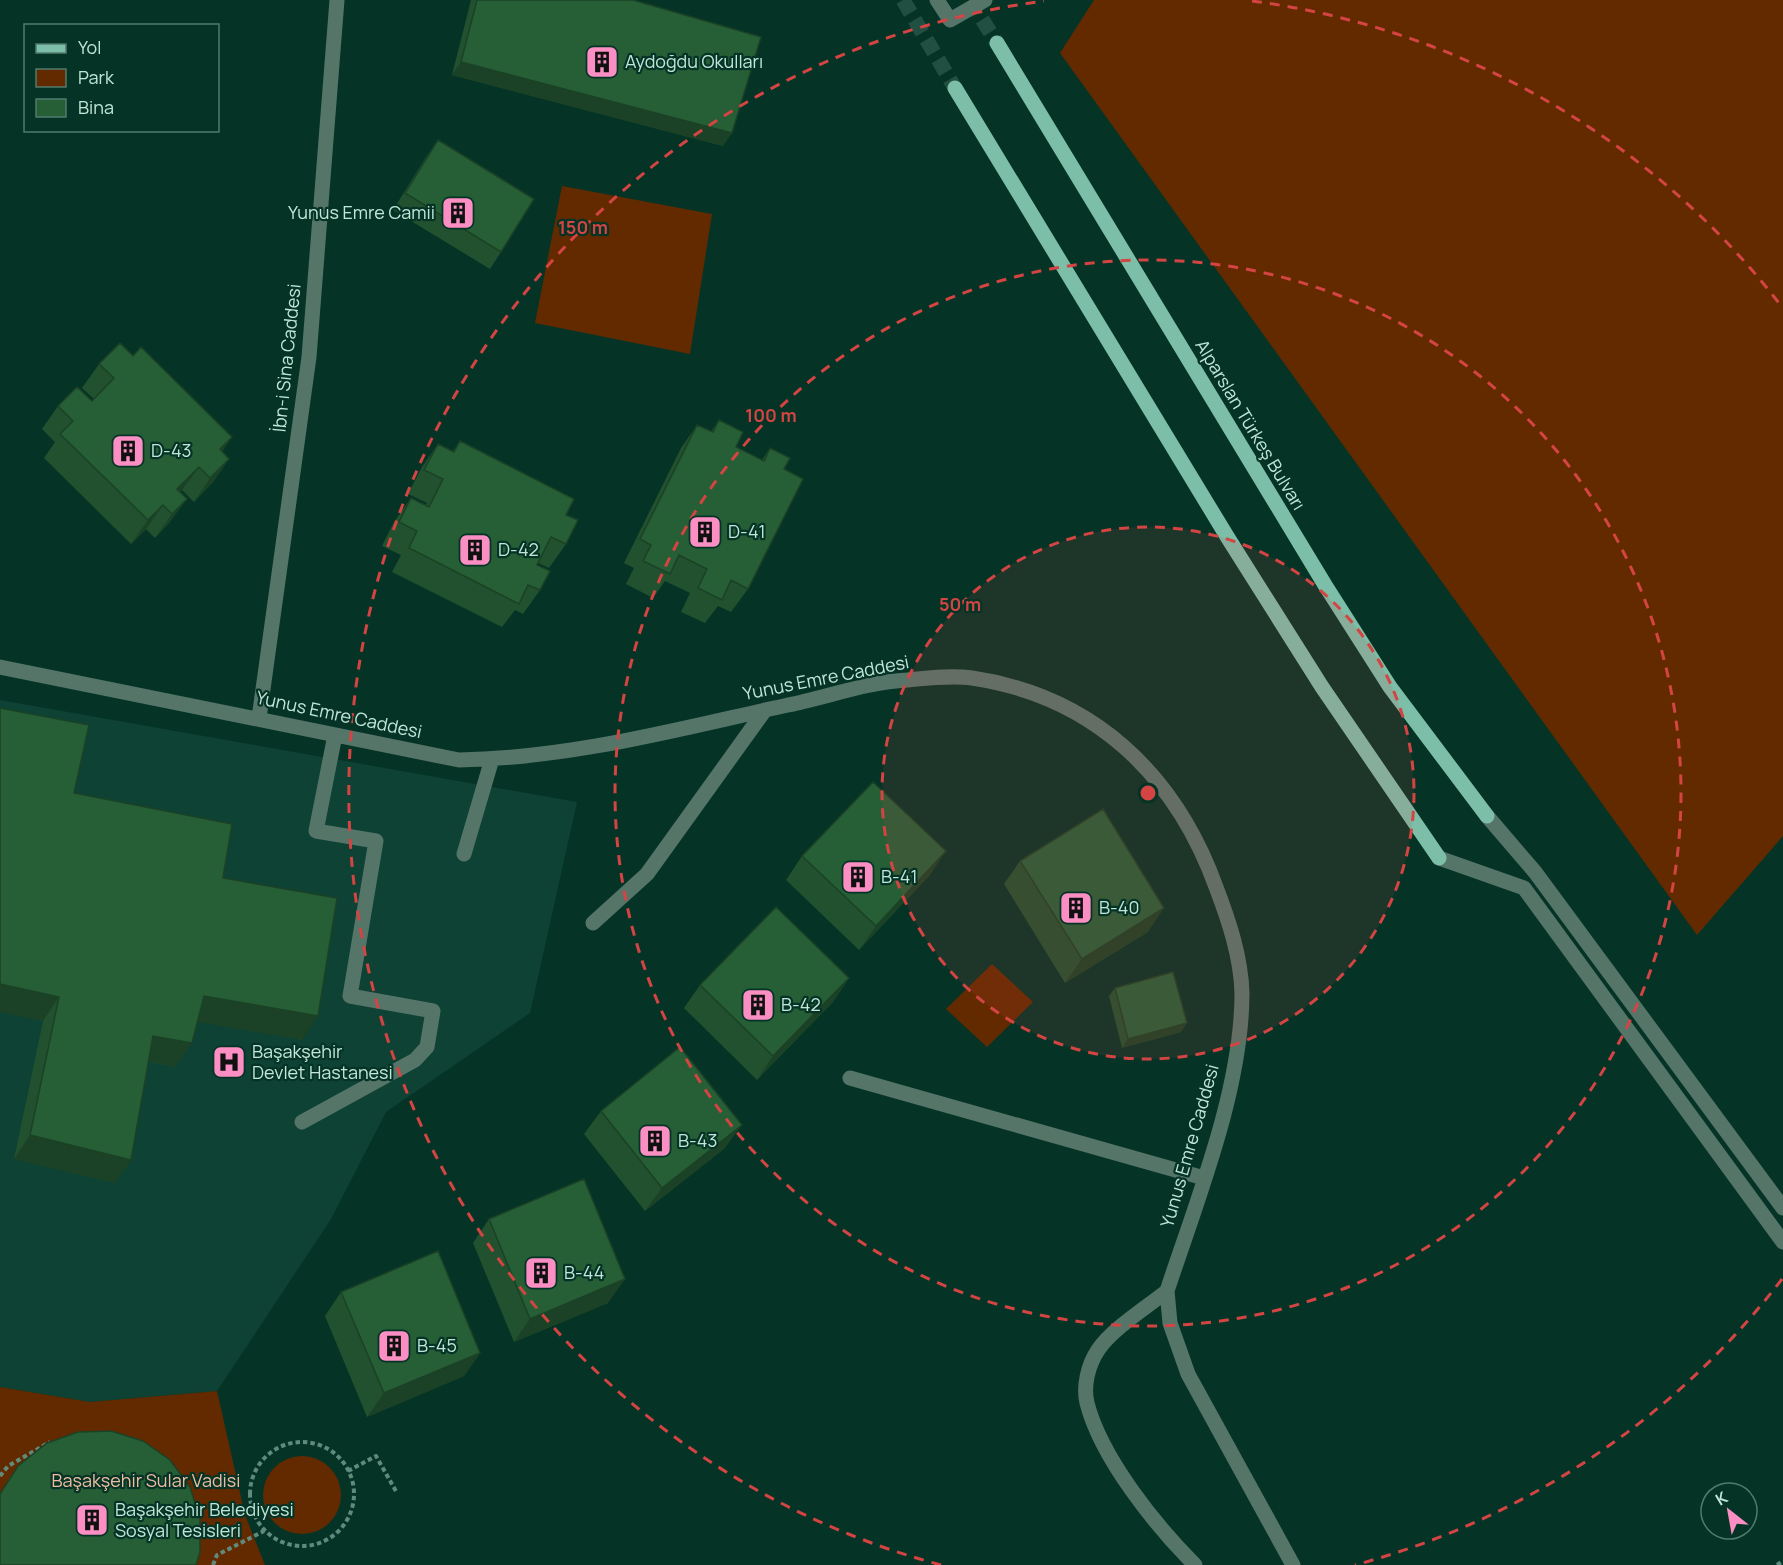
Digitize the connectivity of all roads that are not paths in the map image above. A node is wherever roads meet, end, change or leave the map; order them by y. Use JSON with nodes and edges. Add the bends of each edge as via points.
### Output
{"nodes":[{"id":1,"x":337,"y":0,"type":"edge"},
{"id":2,"x":937,"y":0,"type":"edge"},
{"id":3,"x":985,"y":0,"type":"edge"},
{"id":4,"x":997,"y":43,"type":"tunnel mouth"},
{"id":5,"x":955,"y":88,"type":"tunnel mouth"},
{"id":6,"x":0,"y":667,"type":"edge"},
{"id":7,"x":765,"y":710,"type":"junction"},
{"id":8,"x":259,"y":718,"type":"junction"},
{"id":9,"x":335,"y":735,"type":"junction"},
{"id":10,"x":492,"y":759,"type":"junction"},
{"id":11,"x":1487,"y":816,"type":"joint"},
{"id":12,"x":464,"y":854,"type":"dead end"},
{"id":13,"x":1439,"y":858,"type":"joint"},
{"id":14,"x":593,"y":923,"type":"dead end"},
{"id":15,"x":849,"y":1078,"type":"dead end"},
{"id":16,"x":302,"y":1122,"type":"dead end"},
{"id":17,"x":1204,"y":1178,"type":"junction"},
{"id":18,"x":1783,"y":1208,"type":"edge"},
{"id":19,"x":1783,"y":1242,"type":"edge"},
{"id":20,"x":1167,"y":1291,"type":"junction"},
{"id":21,"x":1195,"y":1565,"type":"edge"},
{"id":22,"x":1293,"y":1565,"type":"edge"}],
"edges":[{"from":1,"to":8,"type":"street","name":"İbn-i Sina Caddesi","via":[[309,357]]},
{"from":2,"to":3,"type":"street","via":[[950,20]]},
{"from":4,"to":11,"type":"main road","name":"Alparslan Türkeş Bulvarı","via":[[1331,595],[1390,687]]},
{"from":5,"to":13,"type":"main road","via":[[1234,548],[1322,687]]},
{"from":6,"to":8,"type":"street","name":"Yunus Emre Caddesi"},
{"from":7,"to":10,"type":"street","name":"Yunus Emre Caddesi","via":[[582,750]]},
{"from":7,"to":14,"type":"street","via":[[647,874]]},
{"from":7,"to":17,"type":"street","name":"Yunus Emre Caddesi","via":[[903,680],[968,677],[1028,690],[1084,715],[1124,746],[1159,782],[1185,819],[1210,869],[1232,930],[1242,992],[1233,1077]]},
{"from":8,"to":9,"type":"street","name":"Yunus Emre Caddesi"},
{"from":9,"to":10,"type":"street","name":"Yunus Emre Caddesi","via":[[459,760]]},
{"from":9,"to":16,"type":"street","via":[[316,831],[376,841],[350,996],[433,1011],[427,1047],[416,1060]]},
{"from":10,"to":12,"type":"street"},
{"from":11,"to":18,"type":"street","via":[[1535,872]]},
{"from":13,"to":19,"type":"street","via":[[1524,888]]},
{"from":15,"to":17,"type":"street"},
{"from":17,"to":20,"type":"street","name":"Yunus Emre Caddesi"},
{"from":20,"to":21,"type":"street","via":[[1099,1349],[1088,1370],[1087,1401],[1100,1438],[1133,1489],[1164,1533]]},
{"from":20,"to":22,"type":"street","name":"Yunus Emre Caddesi","via":[[1170,1323],[1188,1374]]}]}
